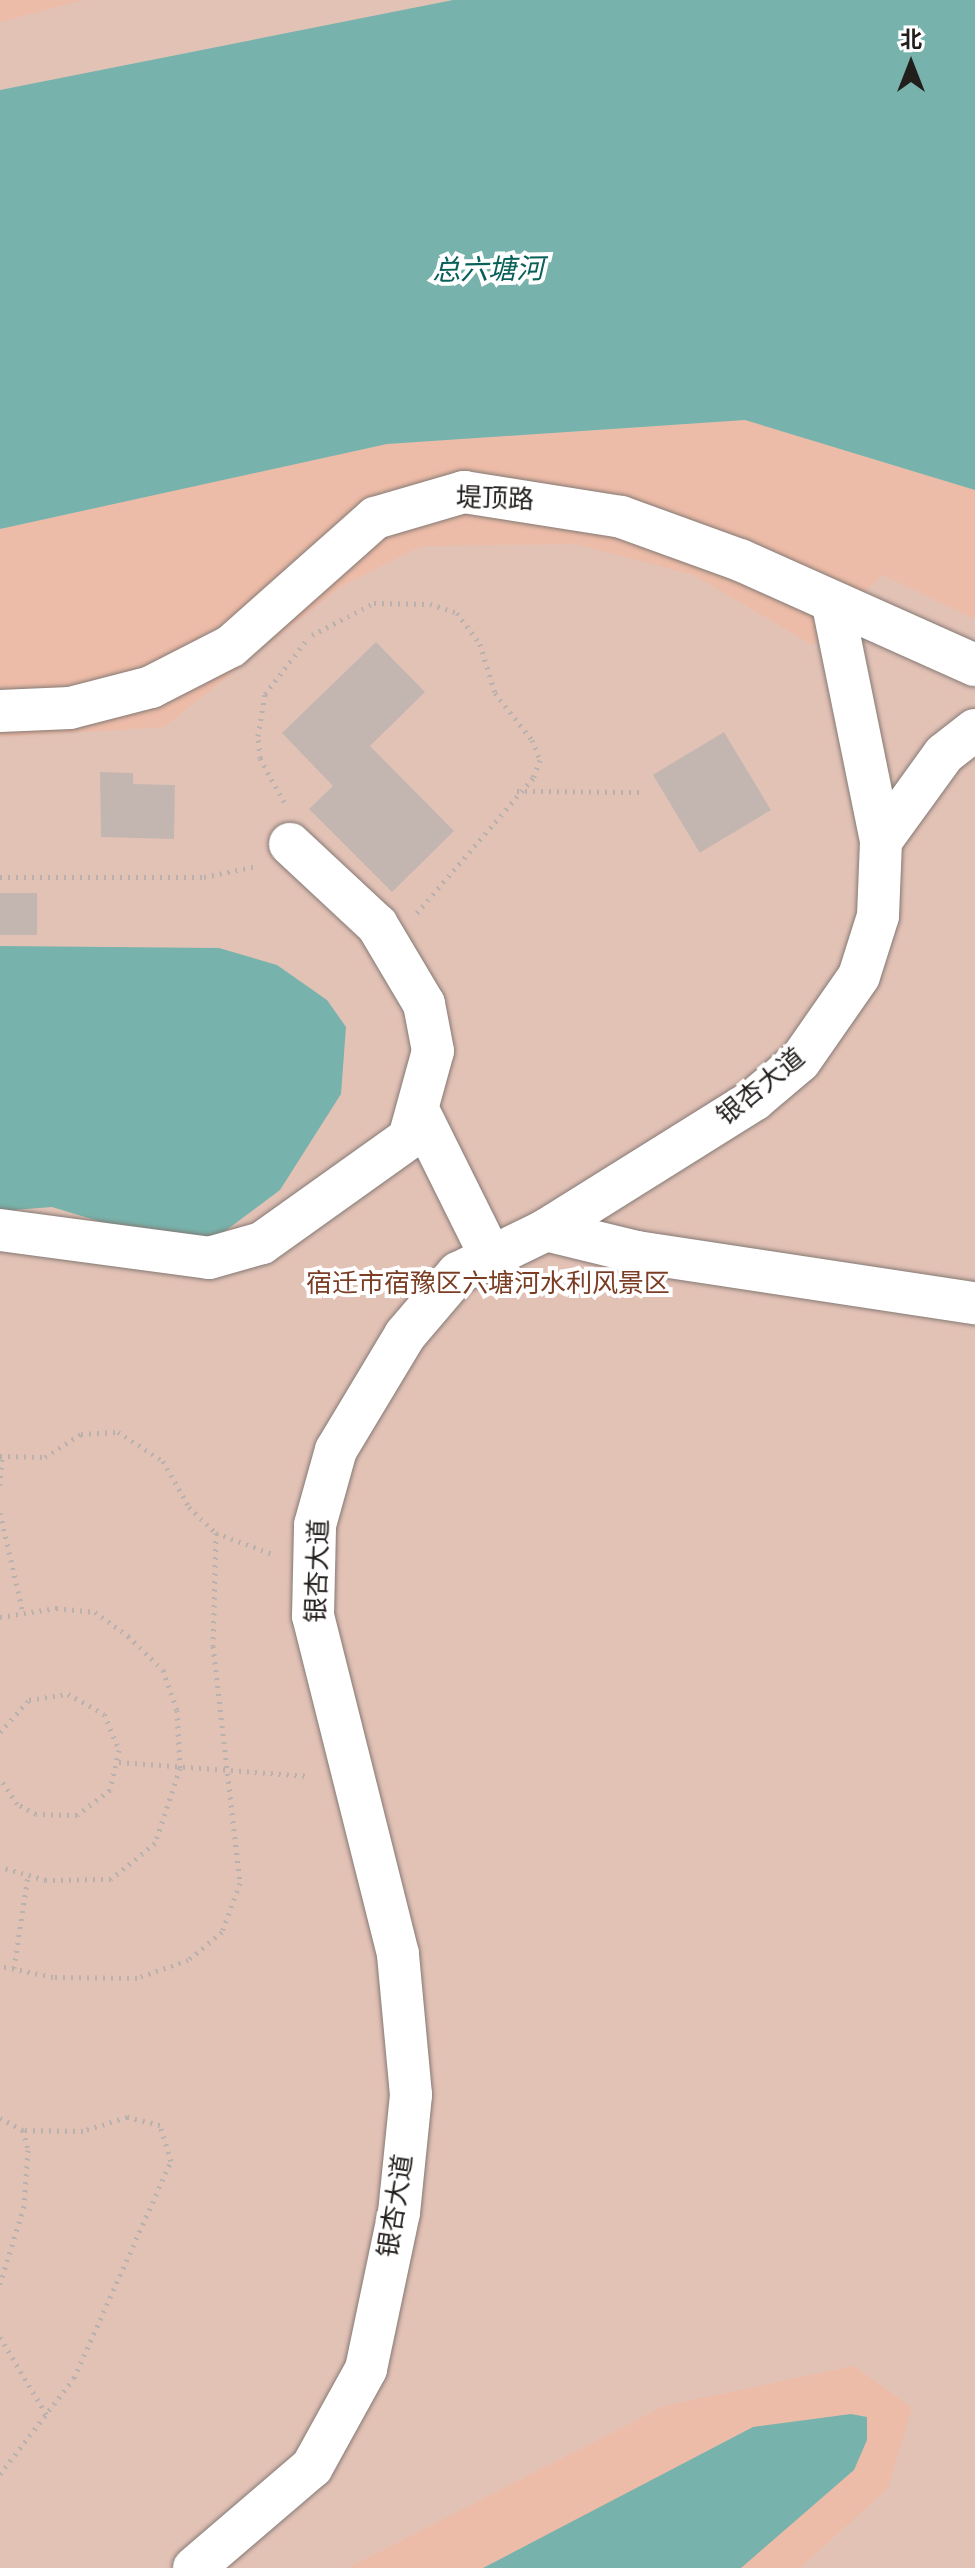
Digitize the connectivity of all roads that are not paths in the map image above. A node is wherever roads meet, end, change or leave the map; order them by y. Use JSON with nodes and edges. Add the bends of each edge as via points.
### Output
{"nodes":[{"id":1,"x":833,"y":606,"type":"junction"},
{"id":2,"x":975,"y":665,"type":"edge"},
{"id":3,"x":0,"y":711,"type":"edge"},
{"id":4,"x":975,"y":730,"type":"edge"},
{"id":5,"x":881,"y":841,"type":"junction"},
{"id":6,"x":290,"y":844,"type":"road end"},
{"id":7,"x":419,"y":1112,"type":"junction"},
{"id":8,"x":0,"y":1230,"type":"edge"},
{"id":9,"x":546,"y":1230,"type":"junction"},
{"id":10,"x":491,"y":1257,"type":"junction"},
{"id":11,"x":975,"y":1303,"type":"edge"},
{"id":12,"x":194,"y":2568,"type":"edge"}],
"edges":[{"from":1,"to":2,"type":"street","name":"堤顶路"},
{"from":1,"to":3,"type":"street","name":"堤顶路","via":[[740,560],[621,517],[464,492],[375,518],[231,646],[151,687],[70,708]]},
{"from":1,"to":5,"type":"street","name":"银杏大道"},
{"from":4,"to":5,"type":"street","via":[[944,754]]},
{"from":5,"to":9,"type":"street","name":"银杏大道","via":[[878,916],[859,976],[800,1061],[754,1100]]},
{"from":6,"to":7,"type":"street","via":[[348,892],[390,944],[424,1004],[433,1051]]},
{"from":7,"to":8,"type":"street","via":[[409,1138],[381,1164],[262,1243],[236,1251],[172,1255],[100,1238]]},
{"from":7,"to":10,"type":"street"},
{"from":9,"to":10,"type":"street","name":"银杏大道"},
{"from":9,"to":11,"type":"street","via":[[636,1252]]},
{"from":10,"to":12,"type":"street","name":"银杏大道","via":[[458,1273],[361,1398],[336,1450],[315,1525],[313,1616],[398,1954],[411,2095],[399,2213],[366,2369],[312,2467]]}]}
